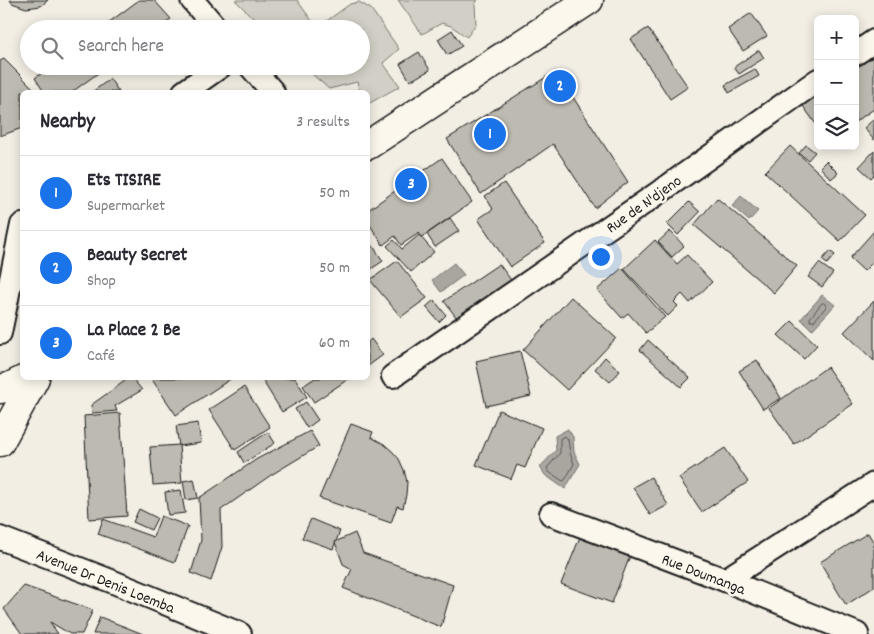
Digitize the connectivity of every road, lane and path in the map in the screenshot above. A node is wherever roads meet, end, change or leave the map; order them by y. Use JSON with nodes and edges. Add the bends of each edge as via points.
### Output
{"nodes":[{"id":1,"x":192,"y":0,"type":"edge"},
{"id":2,"x":589,"y":0,"type":"edge"},
{"id":3,"x":209,"y":20,"type":"edge"},
{"id":4,"x":874,"y":41,"type":"edge"},
{"id":5,"x":859,"y":51,"type":"edge"},
{"id":6,"x":208,"y":75,"type":"edge"},
{"id":7,"x":258,"y":75,"type":"edge"},
{"id":8,"x":814,"y":83,"type":"edge"},
{"id":9,"x":187,"y":90,"type":"edge"},
{"id":10,"x":272,"y":90,"type":"edge"},
{"id":11,"x":370,"y":144,"type":"edge"},
{"id":12,"x":20,"y":235,"type":"edge"},
{"id":13,"x":0,"y":333,"type":"edge"},
{"id":14,"x":394,"y":376,"type":"dead end"},
{"id":15,"x":24,"y":380,"type":"edge"},
{"id":16,"x":34,"y":380,"type":"edge"},
{"id":17,"x":0,"y":389,"type":"edge"},
{"id":18,"x":0,"y":442,"type":"edge"},
{"id":19,"x":874,"y":484,"type":"edge"},
{"id":20,"x":551,"y":514,"type":"dead end"},
{"id":21,"x":0,"y":538,"type":"edge"},
{"id":22,"x":725,"y":580,"type":"junction"},
{"id":23,"x":240,"y":634,"type":"edge"},
{"id":24,"x":856,"y":634,"type":"edge"}],
"edges":[{"from":1,"to":3,"type":"street"},
{"from":2,"to":11,"type":"main road"},
{"from":4,"to":5,"type":"street"},
{"from":6,"to":9,"type":"street"},
{"from":7,"to":10,"type":"street"},
{"from":8,"to":14,"type":"street","name":"Rue de N'djeno"},
{"from":12,"to":13,"type":"street"},
{"from":15,"to":17,"type":"main road"},
{"from":16,"to":18,"type":"main road"},
{"from":19,"to":22,"type":"street"},
{"from":20,"to":22,"type":"street","name":"Rue Doumanga"},
{"from":21,"to":23,"type":"street","name":"Avenue Dr Denis Loemba"},
{"from":22,"to":24,"type":"street","name":"Rue Doumanga"}]}
